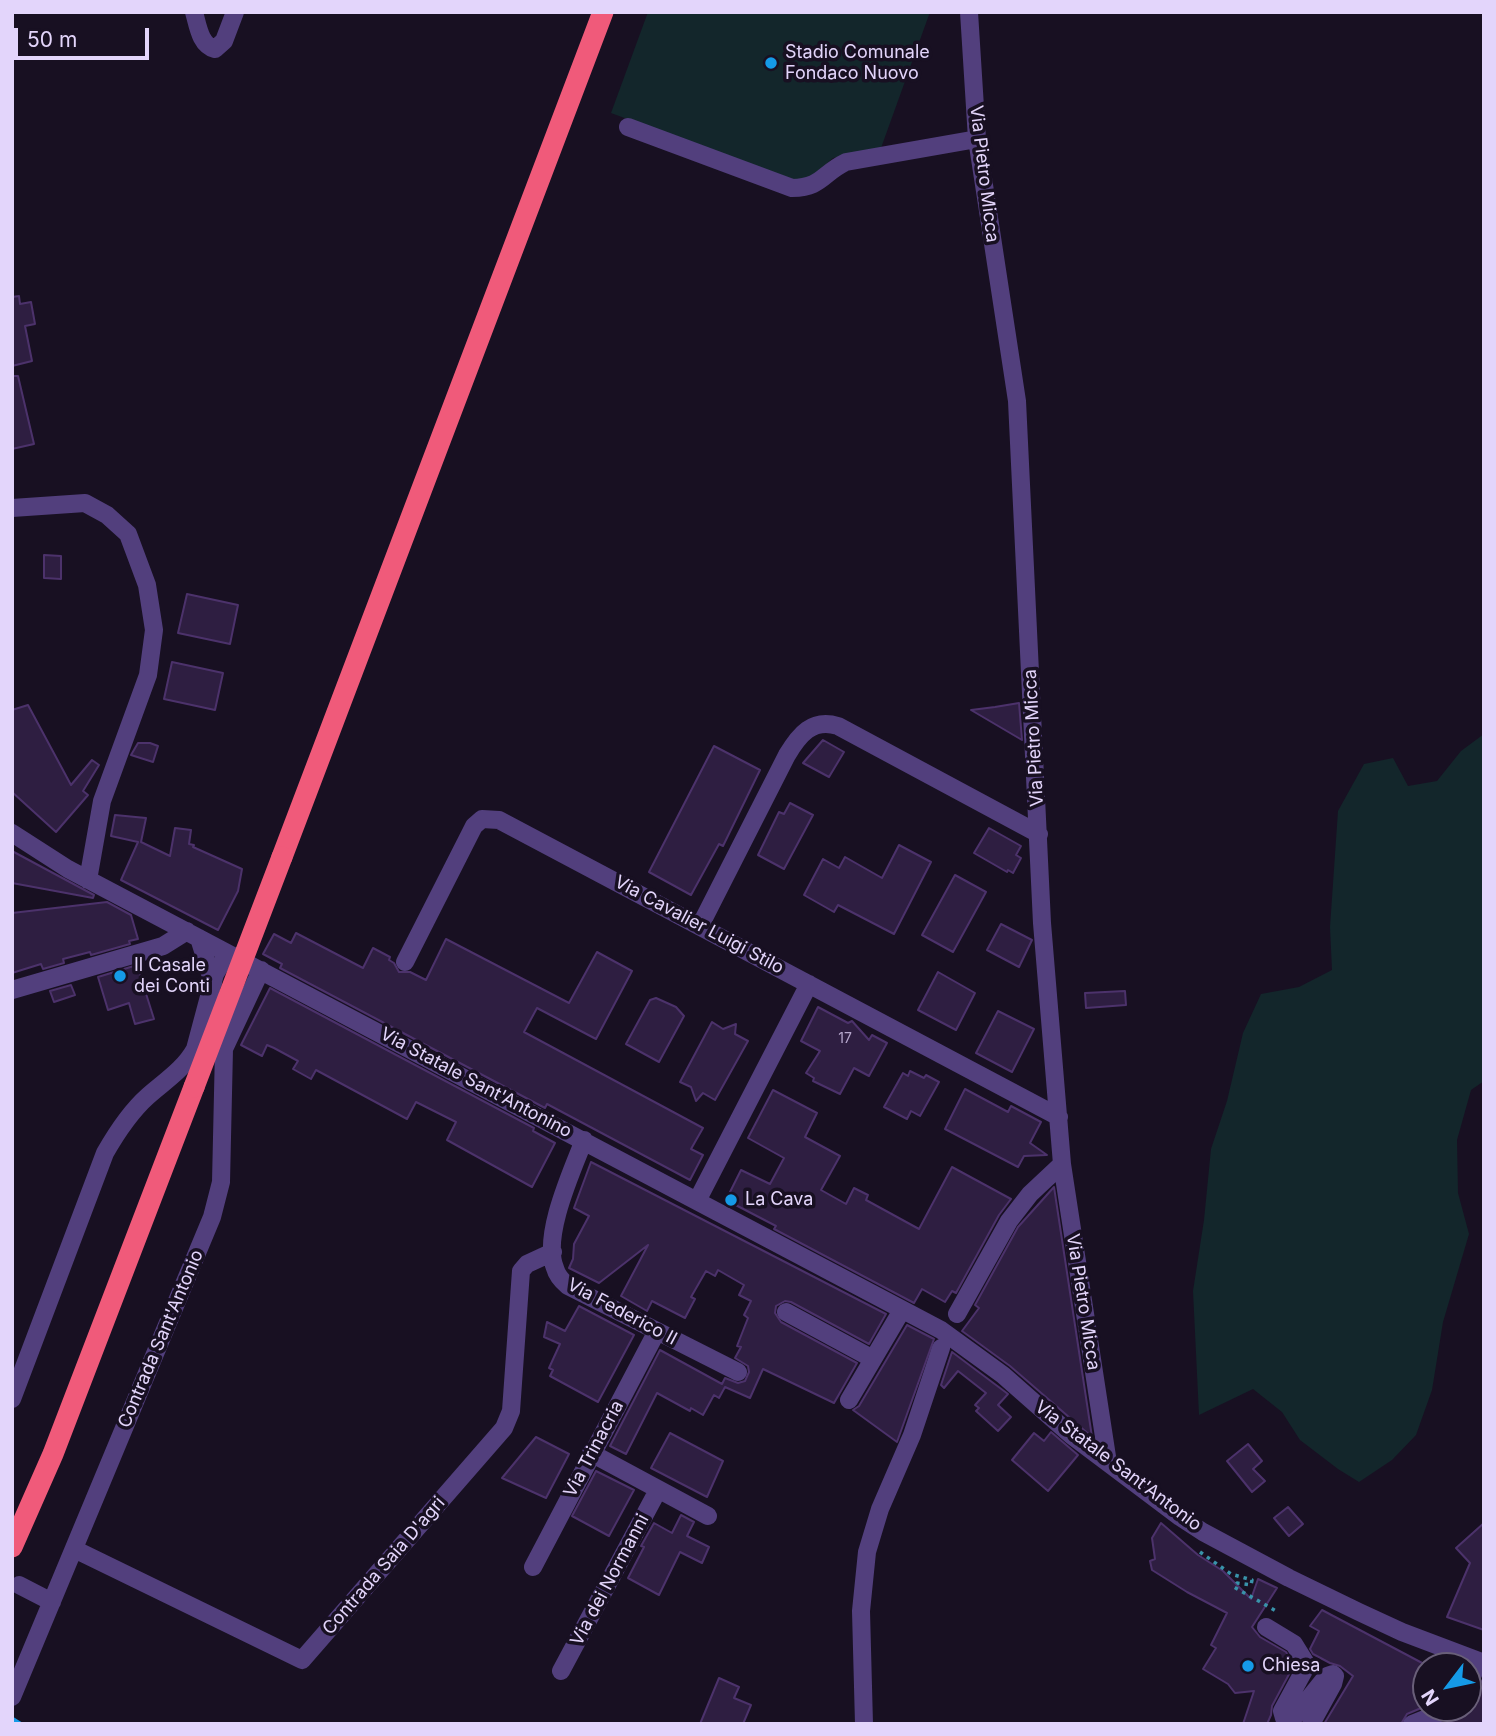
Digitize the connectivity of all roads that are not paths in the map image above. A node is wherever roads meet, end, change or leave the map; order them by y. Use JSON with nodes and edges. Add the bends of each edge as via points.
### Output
{"nodes":[{"id":1,"x":194,"y":12,"type":"edge"},
{"id":2,"x":234,"y":12,"type":"edge"},
{"id":3,"x":603,"y":12,"type":"edge"},
{"id":4,"x":970,"y":12,"type":"edge"},
{"id":5,"x":628,"y":127,"type":"dead end"},
{"id":6,"x":977,"y":139,"type":"junction"},
{"id":7,"x":12,"y":508,"type":"edge"},
{"id":8,"x":12,"y":833,"type":"edge"},
{"id":9,"x":1039,"y":834,"type":"junction"},
{"id":10,"x":88,"y":880,"type":"junction"},
{"id":11,"x":700,"y":926,"type":"junction"},
{"id":12,"x":193,"y":934,"type":"junction"},
{"id":13,"x":235,"y":956,"type":"junction"},
{"id":14,"x":405,"y":962,"type":"dead end"},
{"id":15,"x":261,"y":970,"type":"junction"},
{"id":16,"x":213,"y":983,"type":"junction"},
{"id":17,"x":809,"y":984,"type":"junction"},
{"id":18,"x":12,"y":990,"type":"edge"},
{"id":19,"x":183,"y":1066,"type":"junction"},
{"id":20,"x":222,"y":1083,"type":"junction"},
{"id":21,"x":1059,"y":1117,"type":"junction"},
{"id":22,"x":584,"y":1140,"type":"junction"},
{"id":23,"x":1062,"y":1164,"type":"junction"},
{"id":24,"x":697,"y":1201,"type":"junction"},
{"id":25,"x":553,"y":1252,"type":"junction"},
{"id":26,"x":902,"y":1310,"type":"junction"},
{"id":27,"x":786,"y":1312,"type":"dead end"},
{"id":28,"x":957,"y":1314,"type":"dead end"},
{"id":29,"x":657,"y":1331,"type":"junction"},
{"id":30,"x":946,"y":1340,"type":"junction"},
{"id":31,"x":873,"y":1359,"type":"junction"},
{"id":32,"x":738,"y":1372,"type":"dead end"},
{"id":33,"x":12,"y":1399,"type":"edge"},
{"id":34,"x":849,"y":1400,"type":"dead end"},
{"id":35,"x":592,"y":1454,"type":"junction"},
{"id":36,"x":1108,"y":1463,"type":"junction"},
{"id":37,"x":658,"y":1490,"type":"junction"},
{"id":38,"x":708,"y":1516,"type":"dead end"},
{"id":39,"x":12,"y":1547,"type":"edge"},
{"id":40,"x":74,"y":1549,"type":"junction"},
{"id":41,"x":533,"y":1567,"type":"dead end"},
{"id":42,"x":19,"y":1585,"type":"dead end"},
{"id":43,"x":52,"y":1602,"type":"junction"},
{"id":44,"x":1270,"y":1629,"type":"road end"},
{"id":45,"x":1455,"y":1652,"type":"edge"},
{"id":46,"x":561,"y":1671,"type":"dead end"},
{"id":47,"x":12,"y":1698,"type":"edge"},
{"id":48,"x":864,"y":1724,"type":"edge"},
{"id":49,"x":1311,"y":1724,"type":"edge"}],
"edges":[{"from":1,"to":2,"type":"street","via":[[202,40],[215,49],[224,41]]},
{"from":3,"to":39,"type":"highway","bridge":true,"via":[[194,1087]]},
{"from":4,"to":6,"type":"street","name":"Via Pietro Micca"},
{"from":5,"to":6,"type":"street","via":[[792,188],[815,185],[846,162]]},
{"from":6,"to":9,"type":"street","name":"Via Pietro Micca","via":[[1017,401]]},
{"from":7,"to":10,"type":"street","via":[[85,503],[107,515],[128,534],[147,585],[153,629],[148,675],[102,801]]},
{"from":8,"to":10,"type":"street","name":"Via Statale Sant'Antonino"},
{"from":9,"to":11,"type":"street","via":[[838,726],[815,726],[797,739],[787,755]]},
{"from":9,"to":21,"type":"street","name":"Via Pietro Micca"},
{"from":10,"to":12,"type":"street","name":"Via Statale Sant'Antonino"},
{"from":11,"to":14,"type":"street","name":"Via Cavalier Luigi Stilo","via":[[513,826],[482,819],[468,835]]},
{"from":11,"to":17,"type":"street","name":"Via Cavalier Luigi Stilo"},
{"from":12,"to":13,"type":"street","name":"Via Statale Sant'Antonino"},
{"from":12,"to":16,"type":"street"},
{"from":12,"to":18,"type":"street"},
{"from":13,"to":15,"type":"street","name":"Via Statale Sant'Antonino"},
{"from":13,"to":16,"type":"street","via":[[223,961]]},
{"from":15,"to":20,"type":"street","name":"Contrada Sant'Antonio","via":[[224,1049]]},
{"from":15,"to":22,"type":"street","name":"Via Statale Sant'Antonino"},
{"from":16,"to":19,"type":"street","via":[[195,1049]]},
{"from":17,"to":21,"type":"street","name":"Via Cavalier Luigi Stilo"},
{"from":17,"to":24,"type":"street"},
{"from":19,"to":20,"type":"street"},
{"from":19,"to":33,"type":"street","via":[[146,1098],[105,1153]]},
{"from":20,"to":40,"type":"street","name":"Contrada Sant'Antonio","via":[[221,1182],[212,1217]]},
{"from":21,"to":23,"type":"street","name":"Via Pietro Micca"},
{"from":22,"to":24,"type":"street","name":"Via Statale Sant'Antonino"},
{"from":22,"to":25,"type":"street","name":"Via Federico II","via":[[559,1207]]},
{"from":23,"to":28,"type":"street","via":[[1009,1221]]},
{"from":23,"to":36,"type":"street","name":"Via Pietro Micca"},
{"from":24,"to":26,"type":"street","name":"Via Statale Sant'Antonino"},
{"from":25,"to":29,"type":"street","name":"Via Federico II","via":[[553,1266],[568,1286]]},
{"from":25,"to":40,"type":"street","name":"Contrada Saia D'agri","via":[[522,1271],[511,1411],[504,1428],[302,1660]]},
{"from":26,"to":30,"type":"street","name":"Via Statale Sant'Antonino"},
{"from":26,"to":31,"type":"street"},
{"from":27,"to":31,"type":"street"},
{"from":29,"to":32,"type":"street","name":"Via Federico II"},
{"from":29,"to":35,"type":"street","name":"Via Trinacria"},
{"from":30,"to":36,"type":"street","name":"Via Statale Sant'Antonio","via":[[1003,1375]]},
{"from":30,"to":48,"type":"street","via":[[867,1552],[861,1611]]},
{"from":31,"to":34,"type":"street"},
{"from":35,"to":37,"type":"street"},
{"from":35,"to":41,"type":"street","name":"Via Trinacria"},
{"from":36,"to":45,"type":"street","name":"Via Statale Sant'Antonio","via":[[1203,1532],[1402,1632]]},
{"from":37,"to":38,"type":"street"},
{"from":37,"to":46,"type":"street","name":"Via dei Normanni"},
{"from":40,"to":43,"type":"street","name":"Contrada Sant'Antonio"},
{"from":42,"to":43,"type":"street"},
{"from":43,"to":47,"type":"street","name":"Contrada Sant'Antonio"},
{"from":44,"to":49,"type":"street","via":[[1294,1644],[1307,1665],[1282,1711],[1284,1718],[1291,1720],[1326,1676],[1335,1676]]}]}
